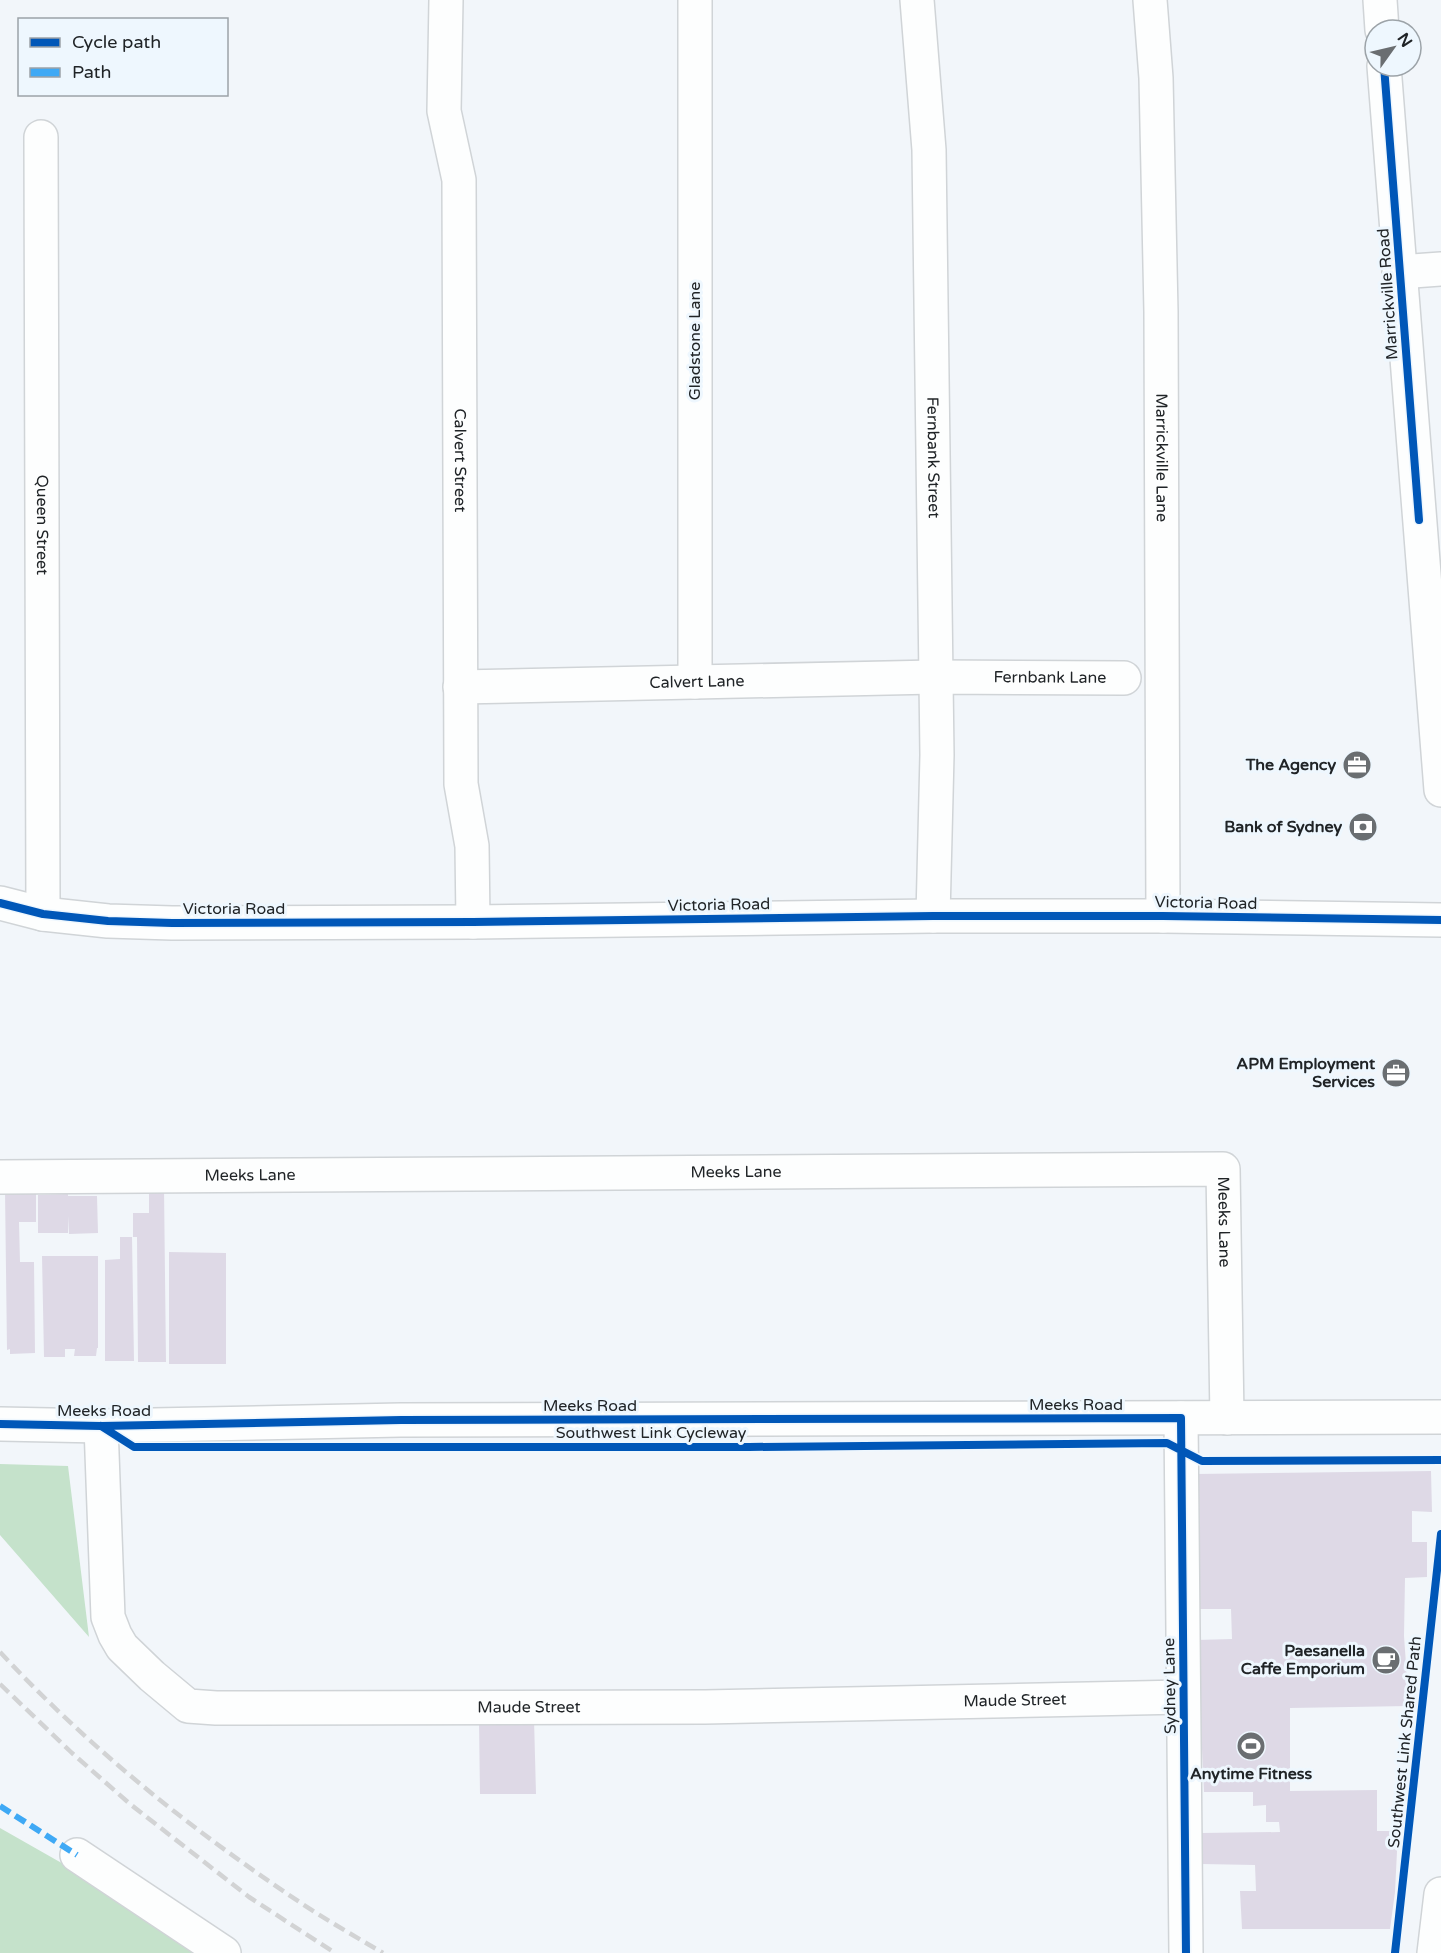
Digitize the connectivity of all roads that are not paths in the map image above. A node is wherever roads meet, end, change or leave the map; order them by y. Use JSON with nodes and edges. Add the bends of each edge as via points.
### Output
{"nodes":[{"id":1,"x":446,"y":0,"type":"edge"},
{"id":2,"x":695,"y":0,"type":"edge"},
{"id":3,"x":917,"y":0,"type":"edge"},
{"id":4,"x":1150,"y":0,"type":"edge"},
{"id":5,"x":1380,"y":0,"type":"edge"},
{"id":6,"x":1381,"y":18,"type":"edge"},
{"id":7,"x":1385,"y":78,"type":"edge"},
{"id":8,"x":40,"y":137,"type":"dead end"},
{"id":9,"x":1441,"y":269,"type":"edge"},
{"id":10,"x":1399,"y":272,"type":"junction"},
{"id":11,"x":934,"y":677,"type":"junction"},
{"id":12,"x":1124,"y":678,"type":"dead end"},
{"id":13,"x":695,"y":682,"type":"junction"},
{"id":14,"x":460,"y":687,"type":"junction"},
{"id":15,"x":1439,"y":742,"type":"edge"},
{"id":16,"x":1441,"y":790,"type":"edge"},
{"id":17,"x":0,"y":903,"type":"edge"},
{"id":18,"x":43,"y":914,"type":"junction"},
{"id":19,"x":933,"y":916,"type":"junction"},
{"id":20,"x":1163,"y":916,"type":"junction"},
{"id":21,"x":1441,"y":920,"type":"edge"},
{"id":22,"x":473,"y":922,"type":"junction"},
{"id":23,"x":0,"y":1177,"type":"edge"},
{"id":24,"x":1441,"y":1417,"type":"edge"},
{"id":25,"x":1181,"y":1418,"type":"junction"},
{"id":26,"x":1227,"y":1418,"type":"junction"},
{"id":27,"x":0,"y":1424,"type":"edge"},
{"id":28,"x":101,"y":1426,"type":"junction"},
{"id":29,"x":1183,"y":1697,"type":"junction"},
{"id":30,"x":78,"y":1855,"type":"dead end"},
{"id":31,"x":1441,"y":1894,"type":"edge"},
{"id":32,"x":224,"y":1953,"type":"edge"},
{"id":33,"x":1186,"y":1953,"type":"edge"},
{"id":34,"x":1434,"y":1953,"type":"edge"}],
"edges":[{"from":1,"to":14,"type":"street","name":"Calvert Street","via":[[444,111],[459,180]]},
{"from":2,"to":13,"type":"street","name":"Gladstone Lane"},
{"from":3,"to":11,"type":"street","name":"Fernbank Street","via":[[929,150]]},
{"from":4,"to":20,"type":"street","name":"Marrickville Lane","via":[[1156,78]]},
{"from":5,"to":6,"type":"street"},
{"from":7,"to":10,"type":"street","name":"Marrickville Road"},
{"from":8,"to":18,"type":"street","name":"Queen Street"},
{"from":9,"to":10,"type":"street"},
{"from":10,"to":15,"type":"street","name":"Marrickville Road"},
{"from":11,"to":12,"type":"street","name":"Fernbank Lane"},
{"from":11,"to":13,"type":"street","name":"Calvert Lane"},
{"from":11,"to":19,"type":"street","name":"Fernbank Street","via":[[937,755]]},
{"from":13,"to":14,"type":"street","name":"Calvert Lane"},
{"from":14,"to":22,"type":"street","name":"Calvert Street","via":[[461,784],[472,846]]},
{"from":15,"to":16,"type":"street","name":"Marrickville Road"},
{"from":17,"to":18,"type":"street","name":"Victoria Road"},
{"from":18,"to":22,"type":"street","name":"Victoria Road","via":[[129,922]]},
{"from":19,"to":20,"type":"street","name":"Victoria Road"},
{"from":19,"to":22,"type":"street","name":"Victoria Road"},
{"from":20,"to":21,"type":"street","name":"Victoria Road"},
{"from":23,"to":26,"type":"street","name":"Meeks Lane","via":[[1223,1169]]},
{"from":24,"to":26,"type":"street","name":"Meeks Road"},
{"from":25,"to":26,"type":"street","name":"Meeks Road"},
{"from":25,"to":28,"type":"street","name":"Meeks Road","via":[[412,1420]]},
{"from":25,"to":29,"type":"street","name":"Sydney Lane"},
{"from":27,"to":28,"type":"street","name":"Meeks Road"},
{"from":28,"to":29,"type":"street","name":"Maude Street","via":[[108,1617],[122,1647],[188,1706],[705,1707]]},
{"from":29,"to":33,"type":"street","name":"Sydney Lane"},
{"from":30,"to":32,"type":"street"},
{"from":31,"to":34,"type":"street"}]}
